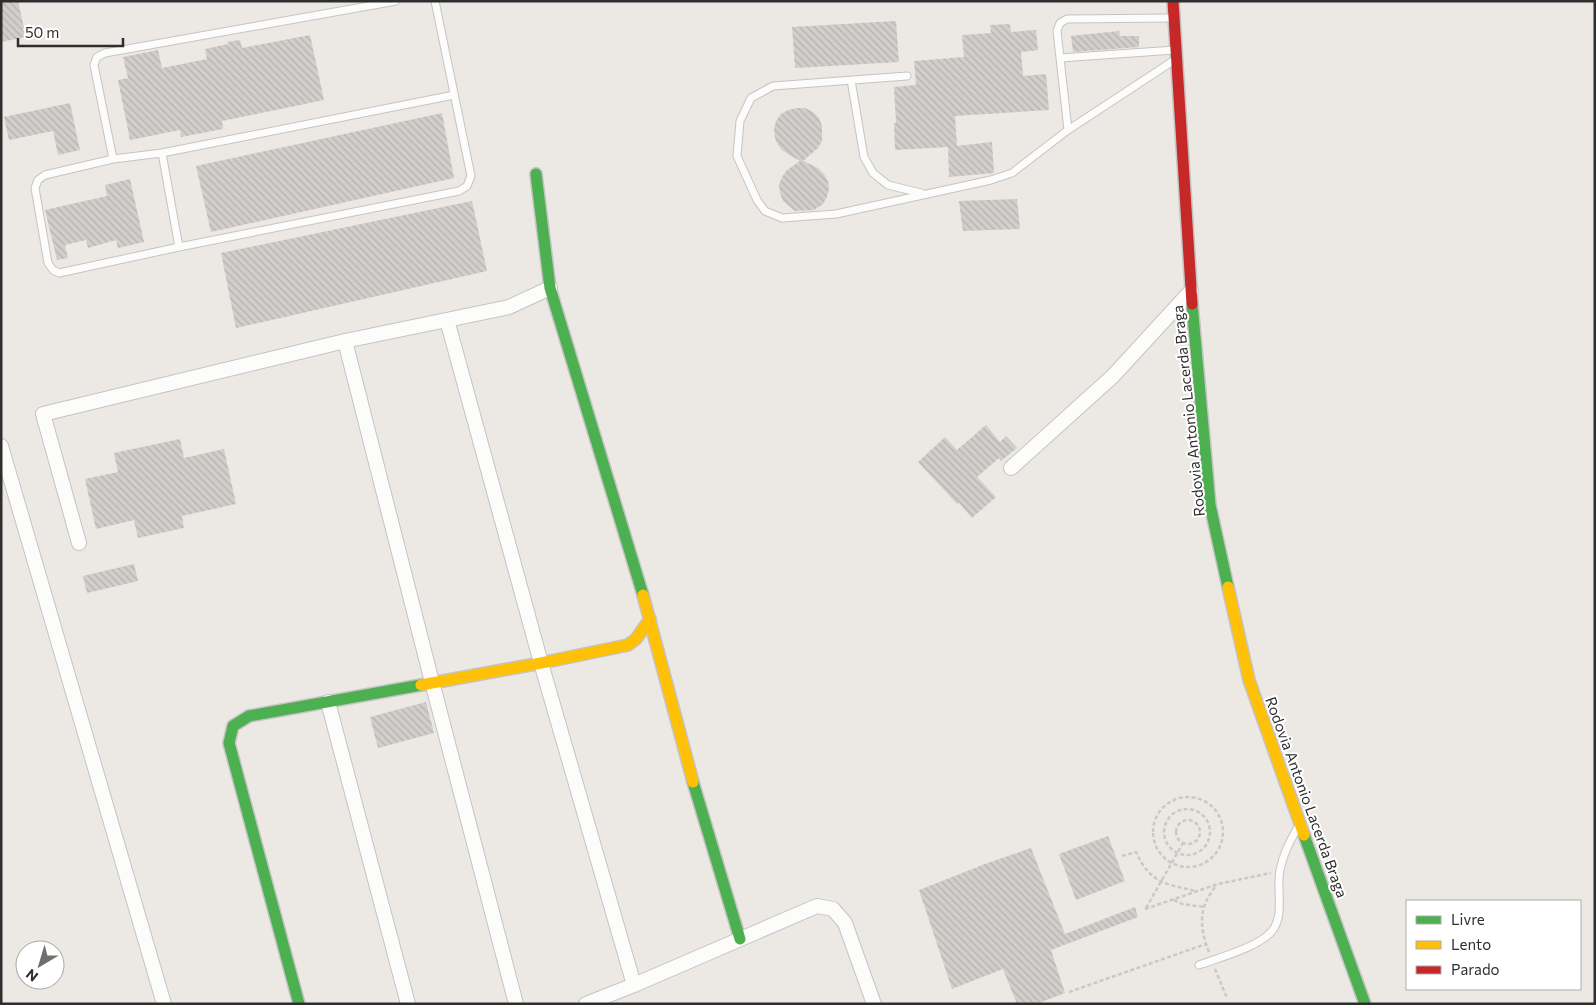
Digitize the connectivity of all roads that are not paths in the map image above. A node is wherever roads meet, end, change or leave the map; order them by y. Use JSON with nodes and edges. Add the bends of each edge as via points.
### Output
{"nodes":[{"id":1,"x":396,"y":1,"type":"edge"},
{"id":2,"x":435,"y":1,"type":"edge"},
{"id":3,"x":1172,"y":1,"type":"edge"},
{"id":4,"x":1174,"y":18,"type":"junction"},
{"id":5,"x":1176,"y":54,"type":"junction"},
{"id":6,"x":1060,"y":58,"type":"junction"},
{"id":7,"x":907,"y":76,"type":"dead end"},
{"id":8,"x":851,"y":80,"type":"junction"},
{"id":9,"x":454,"y":95,"type":"junction"},
{"id":10,"x":1068,"y":130,"type":"junction"},
{"id":11,"x":162,"y":152,"type":"junction"},
{"id":12,"x":113,"y":159,"type":"junction"},
{"id":13,"x":536,"y":174,"type":"dead end"},
{"id":14,"x":923,"y":194,"type":"junction"},
{"id":15,"x":179,"y":247,"type":"junction"},
{"id":16,"x":550,"y":288,"type":"junction"},
{"id":17,"x":1191,"y":291,"type":"junction"},
{"id":18,"x":447,"y":320,"type":"junction"},
{"id":19,"x":345,"y":341,"type":"junction"},
{"id":20,"x":1,"y":446,"type":"edge"},
{"id":21,"x":1011,"y":468,"type":"dead end"},
{"id":22,"x":79,"y":543,"type":"dead end"},
{"id":23,"x":650,"y":619,"type":"junction"},
{"id":24,"x":540,"y":663,"type":"junction"},
{"id":25,"x":432,"y":682,"type":"junction"},
{"id":26,"x":328,"y":702,"type":"junction"},
{"id":27,"x":1301,"y":823,"type":"junction"},
{"id":28,"x":740,"y":939,"type":"junction"},
{"id":29,"x":1199,"y":965,"type":"dead end"},
{"id":30,"x":634,"y":985,"type":"junction"},
{"id":31,"x":164,"y":1004,"type":"edge"},
{"id":32,"x":299,"y":1004,"type":"edge"},
{"id":33,"x":408,"y":1004,"type":"edge"},
{"id":34,"x":516,"y":1004,"type":"edge"},
{"id":35,"x":586,"y":1004,"type":"edge"},
{"id":36,"x":874,"y":1004,"type":"edge"},
{"id":37,"x":1365,"y":1004,"type":"edge"}],
"edges":[{"from":1,"to":12,"type":"lane","via":[[97,57],[94,65]]},
{"from":2,"to":9,"type":"lane"},
{"from":3,"to":4,"type":"street","name":"Rodovia Antonio Lacerda Braga"},
{"from":4,"to":5,"type":"street","name":"Rodovia Antonio Lacerda Braga"},
{"from":4,"to":6,"type":"lane","via":[[1068,19],[1060,22],[1057,31]]},
{"from":5,"to":6,"type":"lane"},
{"from":5,"to":10,"type":"lane"},
{"from":5,"to":17,"type":"street","name":"Rodovia Antonio Lacerda Braga"},
{"from":6,"to":10,"type":"lane"},
{"from":7,"to":8,"type":"lane"},
{"from":8,"to":14,"type":"lane","via":[[864,157],[873,173],[888,185]]},
{"from":8,"to":14,"type":"lane","via":[[773,86],[751,98],[740,121],[737,156],[757,200],[765,211],[782,218],[836,214]]},
{"from":9,"to":11,"type":"lane"},
{"from":9,"to":15,"type":"lane","via":[[470,176],[467,186],[459,191]]},
{"from":10,"to":14,"type":"lane","via":[[1012,172],[991,180]]},
{"from":11,"to":12,"type":"lane"},
{"from":11,"to":15,"type":"lane"},
{"from":12,"to":15,"type":"lane","via":[[38,180],[34,188],[48,263],[53,270],[59,272]]},
{"from":13,"to":16,"type":"street"},
{"from":16,"to":18,"type":"street","via":[[509,307]]},
{"from":16,"to":23,"type":"street"},
{"from":17,"to":21,"type":"street","via":[[1113,376]]},
{"from":17,"to":27,"type":"street","name":"Rodovia Antonio Lacerda Braga","via":[[1210,505],[1249,680]]},
{"from":18,"to":19,"type":"street"},
{"from":18,"to":24,"type":"street"},
{"from":19,"to":22,"type":"street","via":[[43,414]]},
{"from":19,"to":25,"type":"street"},
{"from":20,"to":31,"type":"street"},
{"from":23,"to":24,"type":"street","via":[[628,645]]},
{"from":23,"to":28,"type":"street","via":[[698,802]]},
{"from":24,"to":25,"type":"street"},
{"from":24,"to":30,"type":"street"},
{"from":25,"to":26,"type":"street"},
{"from":25,"to":34,"type":"street"},
{"from":26,"to":32,"type":"street","via":[[249,716],[233,726],[229,742]]},
{"from":26,"to":33,"type":"street"},
{"from":27,"to":29,"type":"lane","via":[[1287,847],[1280,871],[1278,917],[1272,931],[1254,944]]},
{"from":27,"to":37,"type":"street","name":"Rodovia Antonio Lacerda Braga"},
{"from":28,"to":30,"type":"street"},
{"from":28,"to":36,"type":"street","via":[[817,906],[833,909],[845,923]]},
{"from":30,"to":35,"type":"street"}]}
